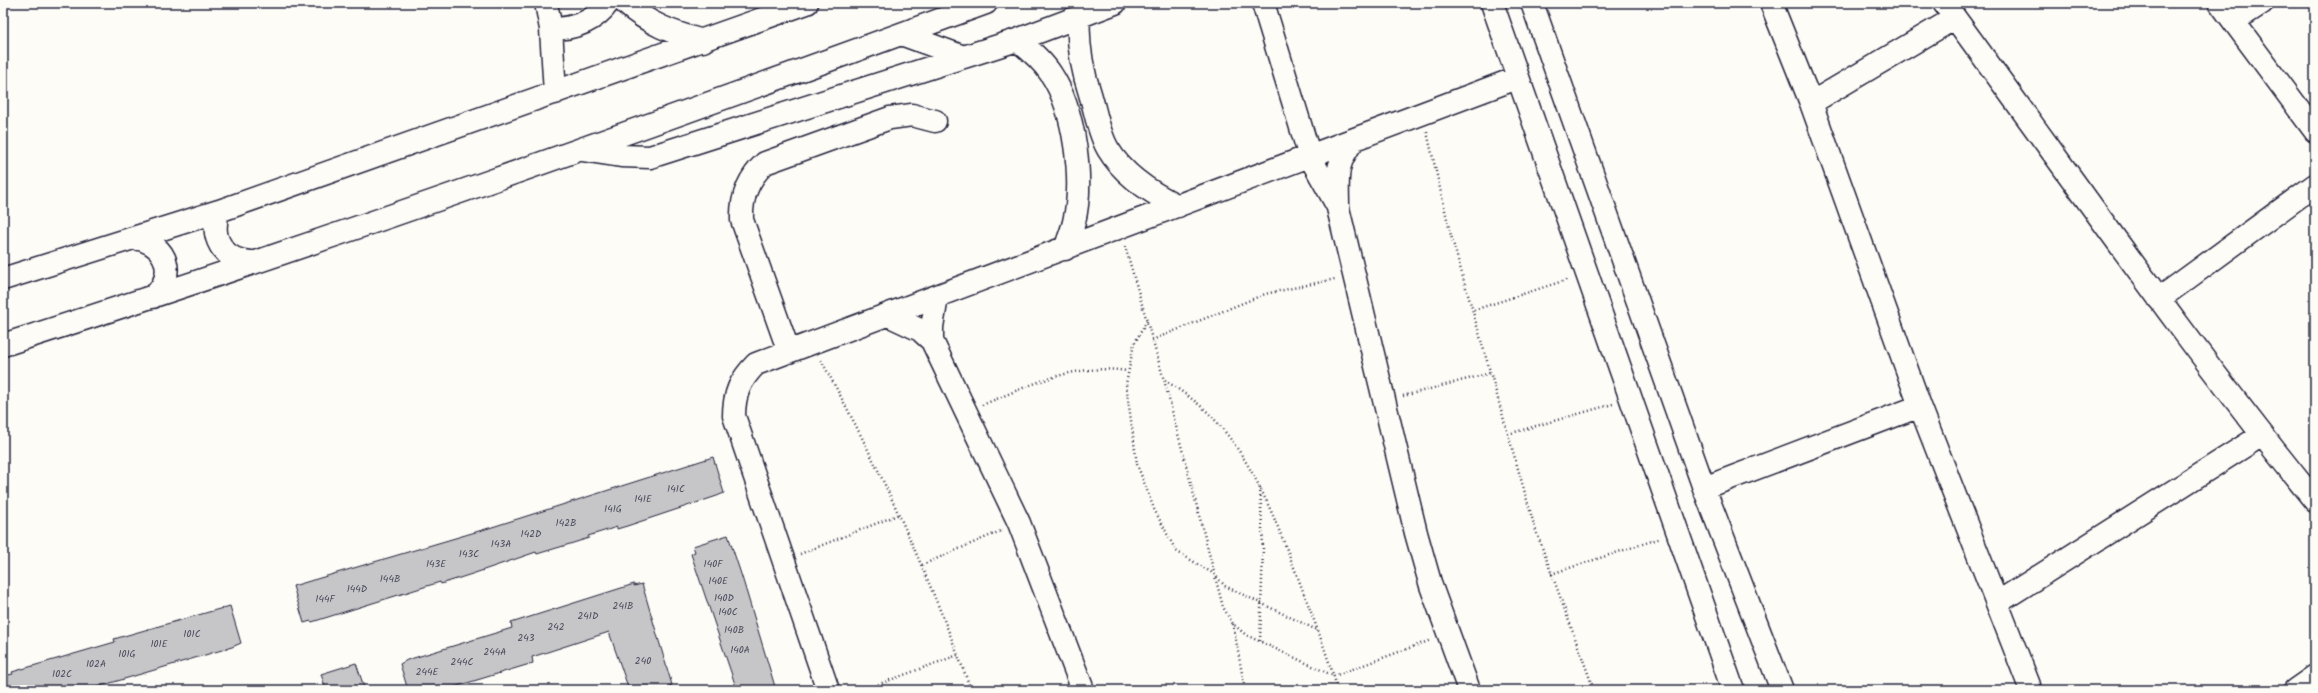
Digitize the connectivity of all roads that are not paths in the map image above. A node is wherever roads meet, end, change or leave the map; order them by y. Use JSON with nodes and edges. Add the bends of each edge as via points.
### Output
{"nodes":[{"id":1,"x":546,"y":3,"type":"edge"},
{"id":2,"x":608,"y":3,"type":"edge"},
{"id":3,"x":625,"y":3,"type":"edge"},
{"id":4,"x":807,"y":3,"type":"edge"},
{"id":5,"x":986,"y":3,"type":"edge"},
{"id":6,"x":1116,"y":3,"type":"edge"},
{"id":7,"x":1263,"y":3,"type":"edge"},
{"id":8,"x":1492,"y":3,"type":"edge"},
{"id":9,"x":1532,"y":3,"type":"edge"},
{"id":10,"x":1771,"y":3,"type":"edge"},
{"id":11,"x":2220,"y":3,"type":"edge"},
{"id":12,"x":2262,"y":3,"type":"edge"},
{"id":13,"x":1950,"y":11,"type":"edge"},
{"id":14,"x":1079,"y":17,"type":"junction"},
{"id":15,"x":2234,"y":21,"type":"junction"},
{"id":16,"x":551,"y":29,"type":"junction"},
{"id":17,"x":901,"y":34,"type":"junction"},
{"id":18,"x":1017,"y":40,"type":"junction"},
{"id":19,"x":703,"y":41,"type":"junction"},
{"id":20,"x":964,"y":57,"type":"junction"},
{"id":21,"x":1081,"y":64,"type":"junction"},
{"id":22,"x":1052,"y":74,"type":"junction"},
{"id":23,"x":1517,"y":78,"type":"junction"},
{"id":24,"x":555,"y":93,"type":"junction"},
{"id":25,"x":1811,"y":103,"type":"junction"},
{"id":26,"x":935,"y":121,"type":"dead end"},
{"id":27,"x":2315,"y":131,"type":"edge"},
{"id":28,"x":1354,"y":140,"type":"junction"},
{"id":29,"x":1108,"y":149,"type":"junction"},
{"id":30,"x":580,"y":150,"type":"junction"},
{"id":31,"x":1310,"y":157,"type":"junction"},
{"id":32,"x":1078,"y":159,"type":"junction"},
{"id":33,"x":2315,"y":185,"type":"edge"},
{"id":34,"x":1178,"y":206,"type":"junction"},
{"id":35,"x":1338,"y":208,"type":"junction"},
{"id":36,"x":219,"y":211,"type":"junction"},
{"id":37,"x":136,"y":238,"type":"junction"},
{"id":38,"x":1065,"y":248,"type":"junction"},
{"id":39,"x":251,"y":262,"type":"junction"},
{"id":40,"x":3,"y":279,"type":"edge"},
{"id":41,"x":937,"y":297,"type":"junction"},
{"id":42,"x":153,"y":298,"type":"junction"},
{"id":43,"x":2159,"y":298,"type":"junction"},
{"id":44,"x":888,"y":315,"type":"junction"},
{"id":45,"x":932,"y":342,"type":"junction"},
{"id":46,"x":3,"y":345,"type":"edge"},
{"id":47,"x":789,"y":352,"type":"junction"},
{"id":48,"x":1920,"y":406,"type":"junction"},
{"id":49,"x":2262,"y":435,"type":"junction"},
{"id":50,"x":1704,"y":488,"type":"junction"},
{"id":51,"x":2315,"y":501,"type":"edge"},
{"id":52,"x":1997,"y":603,"type":"junction"},
{"id":53,"x":2315,"y":676,"type":"edge"},
{"id":54,"x":2029,"y":685,"type":"dead end"},
{"id":55,"x":828,"y":690,"type":"edge"},
{"id":56,"x":1083,"y":690,"type":"edge"},
{"id":57,"x":1469,"y":690,"type":"edge"},
{"id":58,"x":1733,"y":690,"type":"edge"},
{"id":59,"x":1782,"y":690,"type":"edge"},
{"id":60,"x":2295,"y":690,"type":"edge"}],
"edges":[{"from":1,"to":16,"type":"street"},
{"from":2,"to":16,"type":"street","via":[[585,23]]},
{"from":3,"to":19,"type":"street","via":[[647,21]]},
{"from":4,"to":19,"type":"street"},
{"from":5,"to":17,"type":"street"},
{"from":6,"to":14,"type":"street"},
{"from":7,"to":31,"type":"street"},
{"from":8,"to":23,"type":"street"},
{"from":9,"to":50,"type":"street"},
{"from":10,"to":25,"type":"street"},
{"from":11,"to":15,"type":"street"},
{"from":12,"to":15,"type":"street"},
{"from":13,"to":25,"type":"street"},
{"from":13,"to":43,"type":"street"},
{"from":14,"to":18,"type":"street"},
{"from":14,"to":21,"type":"street"},
{"from":15,"to":27,"type":"street"},
{"from":16,"to":24,"type":"street"},
{"from":17,"to":20,"type":"street"},
{"from":17,"to":30,"type":"street"},
{"from":18,"to":20,"type":"street"},
{"from":18,"to":22,"type":"street","via":[[1041,60]]},
{"from":19,"to":24,"type":"street"},
{"from":20,"to":30,"type":"street","via":[[650,158]]},
{"from":21,"to":22,"type":"street"},
{"from":21,"to":29,"type":"street"},
{"from":22,"to":32,"type":"street","via":[[1071,125]]},
{"from":23,"to":28,"type":"street"},
{"from":23,"to":58,"type":"street"},
{"from":24,"to":36,"type":"street"},
{"from":25,"to":48,"type":"street"},
{"from":26,"to":47,"type":"street","via":[[912,115],[890,118],[765,163],[750,180],[743,200],[742,220]]},
{"from":28,"to":31,"type":"street"},
{"from":28,"to":35,"type":"street","via":[[1343,154],[1338,173]]},
{"from":29,"to":32,"type":"street"},
{"from":29,"to":34,"type":"street","via":[[1128,174],[1152,193]]},
{"from":30,"to":39,"type":"street"},
{"from":31,"to":34,"type":"street"},
{"from":31,"to":35,"type":"street"},
{"from":32,"to":38,"type":"street","via":[[1078,191],[1074,222]]},
{"from":33,"to":43,"type":"street"},
{"from":34,"to":38,"type":"street"},
{"from":35,"to":57,"type":"street","via":[[1420,548]]},
{"from":36,"to":37,"type":"street"},
{"from":36,"to":39,"type":"street","via":[[215,227],[222,250],[235,260]]},
{"from":37,"to":40,"type":"street"},
{"from":37,"to":42,"type":"street","via":[[153,244],[164,257],[164,284]]},
{"from":38,"to":41,"type":"street"},
{"from":39,"to":42,"type":"street"},
{"from":41,"to":44,"type":"street"},
{"from":41,"to":45,"type":"street"},
{"from":42,"to":46,"type":"street"},
{"from":43,"to":49,"type":"street"},
{"from":44,"to":45,"type":"street","via":[[920,330]]},
{"from":44,"to":47,"type":"street"},
{"from":45,"to":56,"type":"street","via":[[1018,523]]},
{"from":47,"to":55,"type":"street","via":[[756,364],[746,374],[738,387],[734,401],[734,416]]},
{"from":48,"to":50,"type":"street"},
{"from":48,"to":52,"type":"street"},
{"from":49,"to":51,"type":"street"},
{"from":49,"to":52,"type":"street"},
{"from":50,"to":59,"type":"street"},
{"from":52,"to":54,"type":"street"},
{"from":53,"to":60,"type":"street"}]}
